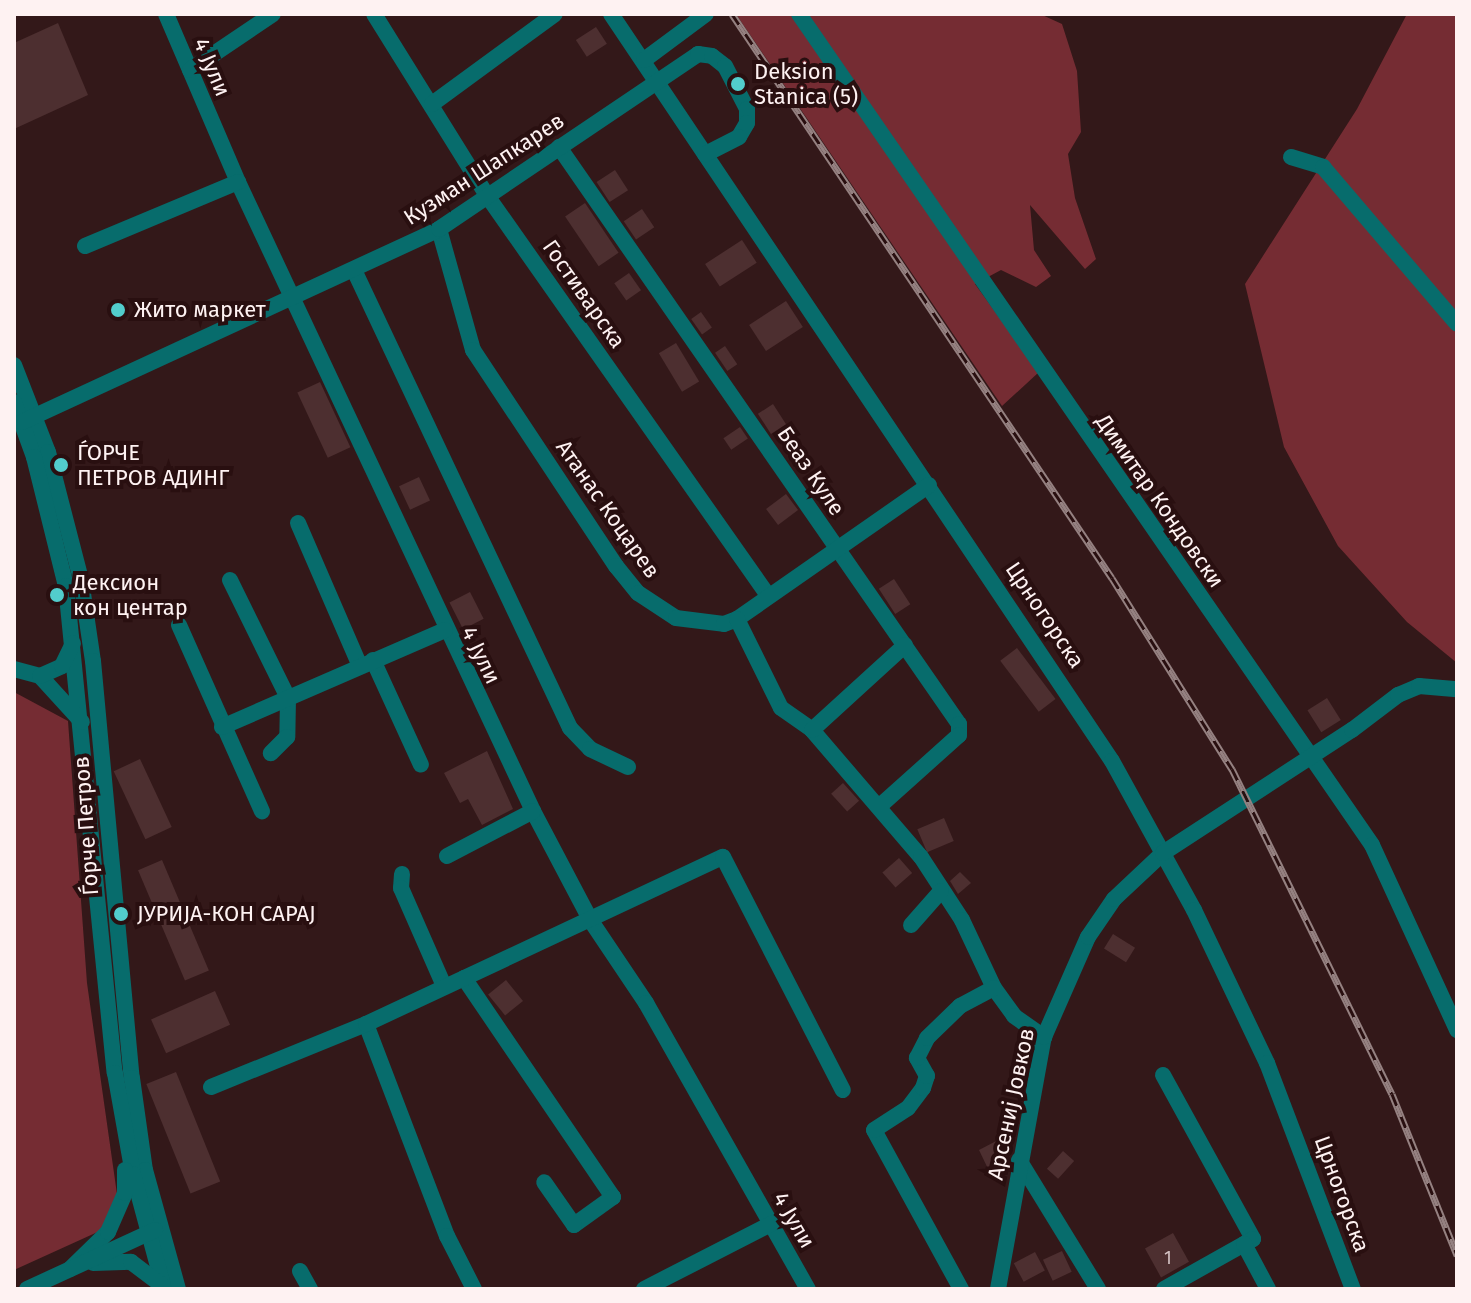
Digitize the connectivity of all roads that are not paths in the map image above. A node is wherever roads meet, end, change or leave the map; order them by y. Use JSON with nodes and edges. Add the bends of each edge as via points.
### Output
{"nodes":[{"id":1,"x":166,"y":14,"type":"edge"},
{"id":2,"x":273,"y":14,"type":"edge"},
{"id":3,"x":374,"y":14,"type":"edge"},
{"id":4,"x":555,"y":14,"type":"edge"},
{"id":5,"x":611,"y":14,"type":"edge"},
{"id":6,"x":706,"y":14,"type":"edge"},
{"id":7,"x":799,"y":14,"type":"edge"},
{"id":8,"x":644,"y":60,"type":"junction"},
{"id":9,"x":190,"y":70,"type":"junction"},
{"id":10,"x":656,"y":78,"type":"junction"},
{"id":11,"x":432,"y":104,"type":"junction"},
{"id":12,"x":559,"y":147,"type":"junction"},
{"id":13,"x":705,"y":154,"type":"junction"},
{"id":14,"x":1291,"y":157,"type":"dead end"},
{"id":15,"x":238,"y":182,"type":"junction"},
{"id":16,"x":488,"y":197,"type":"junction"},
{"id":17,"x":439,"y":229,"type":"junction"},
{"id":18,"x":85,"y":246,"type":"dead end"},
{"id":19,"x":354,"y":270,"type":"junction"},
{"id":20,"x":290,"y":295,"type":"junction"},
{"id":21,"x":1457,"y":324,"type":"edge"},
{"id":22,"x":14,"y":365,"type":"edge"},
{"id":23,"x":14,"y":402,"type":"edge"},
{"id":24,"x":28,"y":419,"type":"junction"},
{"id":25,"x":929,"y":485,"type":"junction"},
{"id":26,"x":298,"y":523,"type":"dead end"},
{"id":27,"x":838,"y":548,"type":"junction"},
{"id":28,"x":230,"y":580,"type":"dead end"},
{"id":29,"x":767,"y":594,"type":"junction"},
{"id":30,"x":737,"y":619,"type":"junction"},
{"id":31,"x":179,"y":625,"type":"dead end"},
{"id":32,"x":445,"y":630,"type":"junction"},
{"id":33,"x":74,"y":640,"type":"junction"},
{"id":34,"x":905,"y":645,"type":"junction"},
{"id":35,"x":367,"y":663,"type":"junction"},
{"id":36,"x":14,"y":669,"type":"edge"},
{"id":37,"x":40,"y":676,"type":"junction"},
{"id":38,"x":1456,"y":692,"type":"edge"},
{"id":39,"x":288,"y":698,"type":"junction"},
{"id":40,"x":84,"y":724,"type":"junction"},
{"id":41,"x":222,"y":727,"type":"junction"},
{"id":42,"x":812,"y":730,"type":"junction"},
{"id":43,"x":271,"y":753,"type":"dead end"},
{"id":44,"x":1311,"y":757,"type":"junction"},
{"id":45,"x":421,"y":765,"type":"dead end"},
{"id":46,"x":628,"y":767,"type":"dead end"},
{"id":47,"x":880,"y":806,"type":"junction"},
{"id":48,"x":262,"y":811,"type":"dead end"},
{"id":49,"x":533,"y":811,"type":"junction"},
{"id":50,"x":1163,"y":853,"type":"junction"},
{"id":51,"x":447,"y":856,"type":"dead end"},
{"id":52,"x":402,"y":874,"type":"dead end"},
{"id":53,"x":941,"y":891,"type":"junction"},
{"id":54,"x":591,"y":921,"type":"junction"},
{"id":55,"x":911,"y":925,"type":"dead end"},
{"id":56,"x":464,"y":978,"type":"junction"},
{"id":57,"x":444,"y":986,"type":"junction"},
{"id":58,"x":994,"y":988,"type":"junction"},
{"id":59,"x":366,"y":1024,"type":"junction"},
{"id":60,"x":1457,"y":1030,"type":"edge"},
{"id":61,"x":1044,"y":1037,"type":"junction"},
{"id":62,"x":1163,"y":1075,"type":"dead end"},
{"id":63,"x":211,"y":1087,"type":"dead end"},
{"id":64,"x":843,"y":1090,"type":"dead end"},
{"id":65,"x":123,"y":1117,"type":"junction"},
{"id":66,"x":1019,"y":1160,"type":"junction"},
{"id":67,"x":544,"y":1182,"type":"dead end"},
{"id":68,"x":771,"y":1224,"type":"junction"},
{"id":69,"x":154,"y":1231,"type":"junction"},
{"id":70,"x":1244,"y":1244,"type":"junction"},
{"id":71,"x":70,"y":1269,"type":"junction"},
{"id":72,"x":300,"y":1271,"type":"dead end"},
{"id":73,"x":164,"y":1288,"type":"edge"},
{"id":74,"x":27,"y":1289,"type":"edge"},
{"id":75,"x":310,"y":1289,"type":"edge"},
{"id":76,"x":474,"y":1289,"type":"edge"},
{"id":77,"x":644,"y":1289,"type":"edge"},
{"id":78,"x":808,"y":1289,"type":"edge"},
{"id":79,"x":961,"y":1289,"type":"edge"},
{"id":80,"x":998,"y":1289,"type":"edge"},
{"id":81,"x":1098,"y":1289,"type":"edge"},
{"id":82,"x":1164,"y":1289,"type":"edge"},
{"id":83,"x":1268,"y":1289,"type":"edge"},
{"id":84,"x":1353,"y":1289,"type":"edge"}],
"edges":[{"from":1,"to":9,"type":"street","name":"4 Јули"},
{"from":2,"to":9,"type":"street"},
{"from":3,"to":11,"type":"street","name":"Гостиварска"},
{"from":4,"to":11,"type":"street"},
{"from":5,"to":8,"type":"street","name":"Црногорска"},
{"from":6,"to":8,"type":"street"},
{"from":7,"to":44,"type":"street","name":"Димитар Кондовски"},
{"from":8,"to":10,"type":"street","name":"Црногорска"},
{"from":9,"to":15,"type":"street","name":"4 Јули"},
{"from":10,"to":12,"type":"street","name":"Кузман Шапкарев"},
{"from":10,"to":13,"type":"street","name":"Црногорска"},
{"from":10,"to":13,"type":"street","name":"Кузман Шапкарев","via":[[698,54],[712,56],[736,79],[747,109],[744,131]]},
{"from":11,"to":16,"type":"street","name":"Гостиварска"},
{"from":12,"to":16,"type":"street","name":"Кузман Шапкарев"},
{"from":12,"to":27,"type":"street","name":"Беаз Куле"},
{"from":13,"to":25,"type":"street","name":"Црногорска"},
{"from":14,"to":21,"type":"street","via":[[1323,167]]},
{"from":15,"to":18,"type":"street"},
{"from":15,"to":20,"type":"street","name":"4 Јули"},
{"from":16,"to":17,"type":"street","name":"Кузман Шапкарев"},
{"from":16,"to":29,"type":"street","name":"Гостиварска"},
{"from":17,"to":19,"type":"street","name":"Кузман Шапкарев"},
{"from":17,"to":30,"type":"street","name":"Атанас Коцарев","via":[[473,350],[616,566],[638,593],[676,618],[724,624]]},
{"from":19,"to":20,"type":"street","name":"Кузман Шапкарев"},
{"from":19,"to":46,"type":"street","via":[[570,728],[590,749]]},
{"from":20,"to":24,"type":"street","name":"Кузман Шапкарев"},
{"from":20,"to":32,"type":"street","name":"4 Јули"},
{"from":22,"to":24,"type":"street","name":"Ѓорче Петров"},
{"from":23,"to":24,"type":"street","name":"Ѓорче Петров"},
{"from":24,"to":33,"type":"street","name":"Ѓорче Петров"},
{"from":24,"to":69,"type":"street","name":"Ѓорче Петров","via":[[81,580],[103,753],[121,999]]},
{"from":25,"to":27,"type":"street"},
{"from":25,"to":50,"type":"street","name":"Црногорска","via":[[1078,705]]},
{"from":26,"to":35,"type":"street"},
{"from":27,"to":29,"type":"street"},
{"from":27,"to":34,"type":"street","name":"Беаз Куле"},
{"from":28,"to":39,"type":"street"},
{"from":29,"to":30,"type":"street"},
{"from":30,"to":42,"type":"street","via":[[781,708]]},
{"from":31,"to":41,"type":"street"},
{"from":32,"to":35,"type":"street"},
{"from":32,"to":49,"type":"street","name":"4 Јули"},
{"from":33,"to":37,"type":"street","via":[[62,666]]},
{"from":33,"to":40,"type":"street","name":"Ѓорче Петров"},
{"from":34,"to":42,"type":"street"},
{"from":34,"to":47,"type":"street","name":"Беаз Куле","via":[[960,729]]},
{"from":35,"to":39,"type":"street"},
{"from":35,"to":45,"type":"street"},
{"from":36,"to":37,"type":"street"},
{"from":37,"to":40,"type":"street"},
{"from":38,"to":44,"type":"street","name":"Арсениј Јовков","via":[[1419,686],[1398,695]]},
{"from":39,"to":41,"type":"street"},
{"from":39,"to":43,"type":"street","via":[[287,737]]},
{"from":40,"to":65,"type":"street","name":"Ѓорче Петров","via":[[100,942]]},
{"from":41,"to":48,"type":"street"},
{"from":42,"to":47,"type":"street"},
{"from":44,"to":50,"type":"street","name":"Арсениј Јовков"},
{"from":44,"to":60,"type":"street","name":"Димитар Кондовски","via":[[1372,845]]},
{"from":47,"to":53,"type":"street"},
{"from":49,"to":51,"type":"street"},
{"from":49,"to":54,"type":"street","name":"4 Јули"},
{"from":50,"to":61,"type":"street","name":"Арсениј Јовков","via":[[1127,882],[1088,937]]},
{"from":50,"to":84,"type":"street","name":"Црногорска","via":[[1267,1063]]},
{"from":52,"to":57,"type":"street","via":[[401,888]]},
{"from":53,"to":55,"type":"street"},
{"from":53,"to":58,"type":"street","via":[[962,920]]},
{"from":54,"to":56,"type":"street"},
{"from":54,"to":64,"type":"street","via":[[723,857]]},
{"from":54,"to":68,"type":"street","name":"4 Јули","via":[[646,1003]]},
{"from":56,"to":57,"type":"street"},
{"from":56,"to":67,"type":"street","via":[[613,1197],[574,1225]]},
{"from":57,"to":59,"type":"street"},
{"from":58,"to":61,"type":"street","via":[[1014,1016]]},
{"from":58,"to":79,"type":"street","via":[[960,1006],[927,1038],[917,1058],[927,1076],[923,1088],[908,1108],[874,1130]]},
{"from":59,"to":63,"type":"street"},
{"from":59,"to":76,"type":"street","via":[[447,1236]]},
{"from":61,"to":66,"type":"street","name":"Арсениј Јовков"},
{"from":62,"to":70,"type":"street","via":[[1253,1239]]},
{"from":65,"to":69,"type":"street","name":"Ѓорче Петров"},
{"from":65,"to":71,"type":"street","via":[[125,1193],[119,1212],[108,1232]]},
{"from":66,"to":80,"type":"street","name":"Арсениј Јовков"},
{"from":66,"to":81,"type":"street"},
{"from":68,"to":77,"type":"street"},
{"from":68,"to":78,"type":"street","name":"4 Јули"},
{"from":69,"to":71,"type":"street"},
{"from":69,"to":73,"type":"street","name":"Ѓорче Петров"},
{"from":70,"to":82,"type":"street"},
{"from":70,"to":83,"type":"street"},
{"from":71,"to":73,"type":"street","via":[[123,1261]]},
{"from":71,"to":74,"type":"street"},
{"from":72,"to":75,"type":"street"}]}
